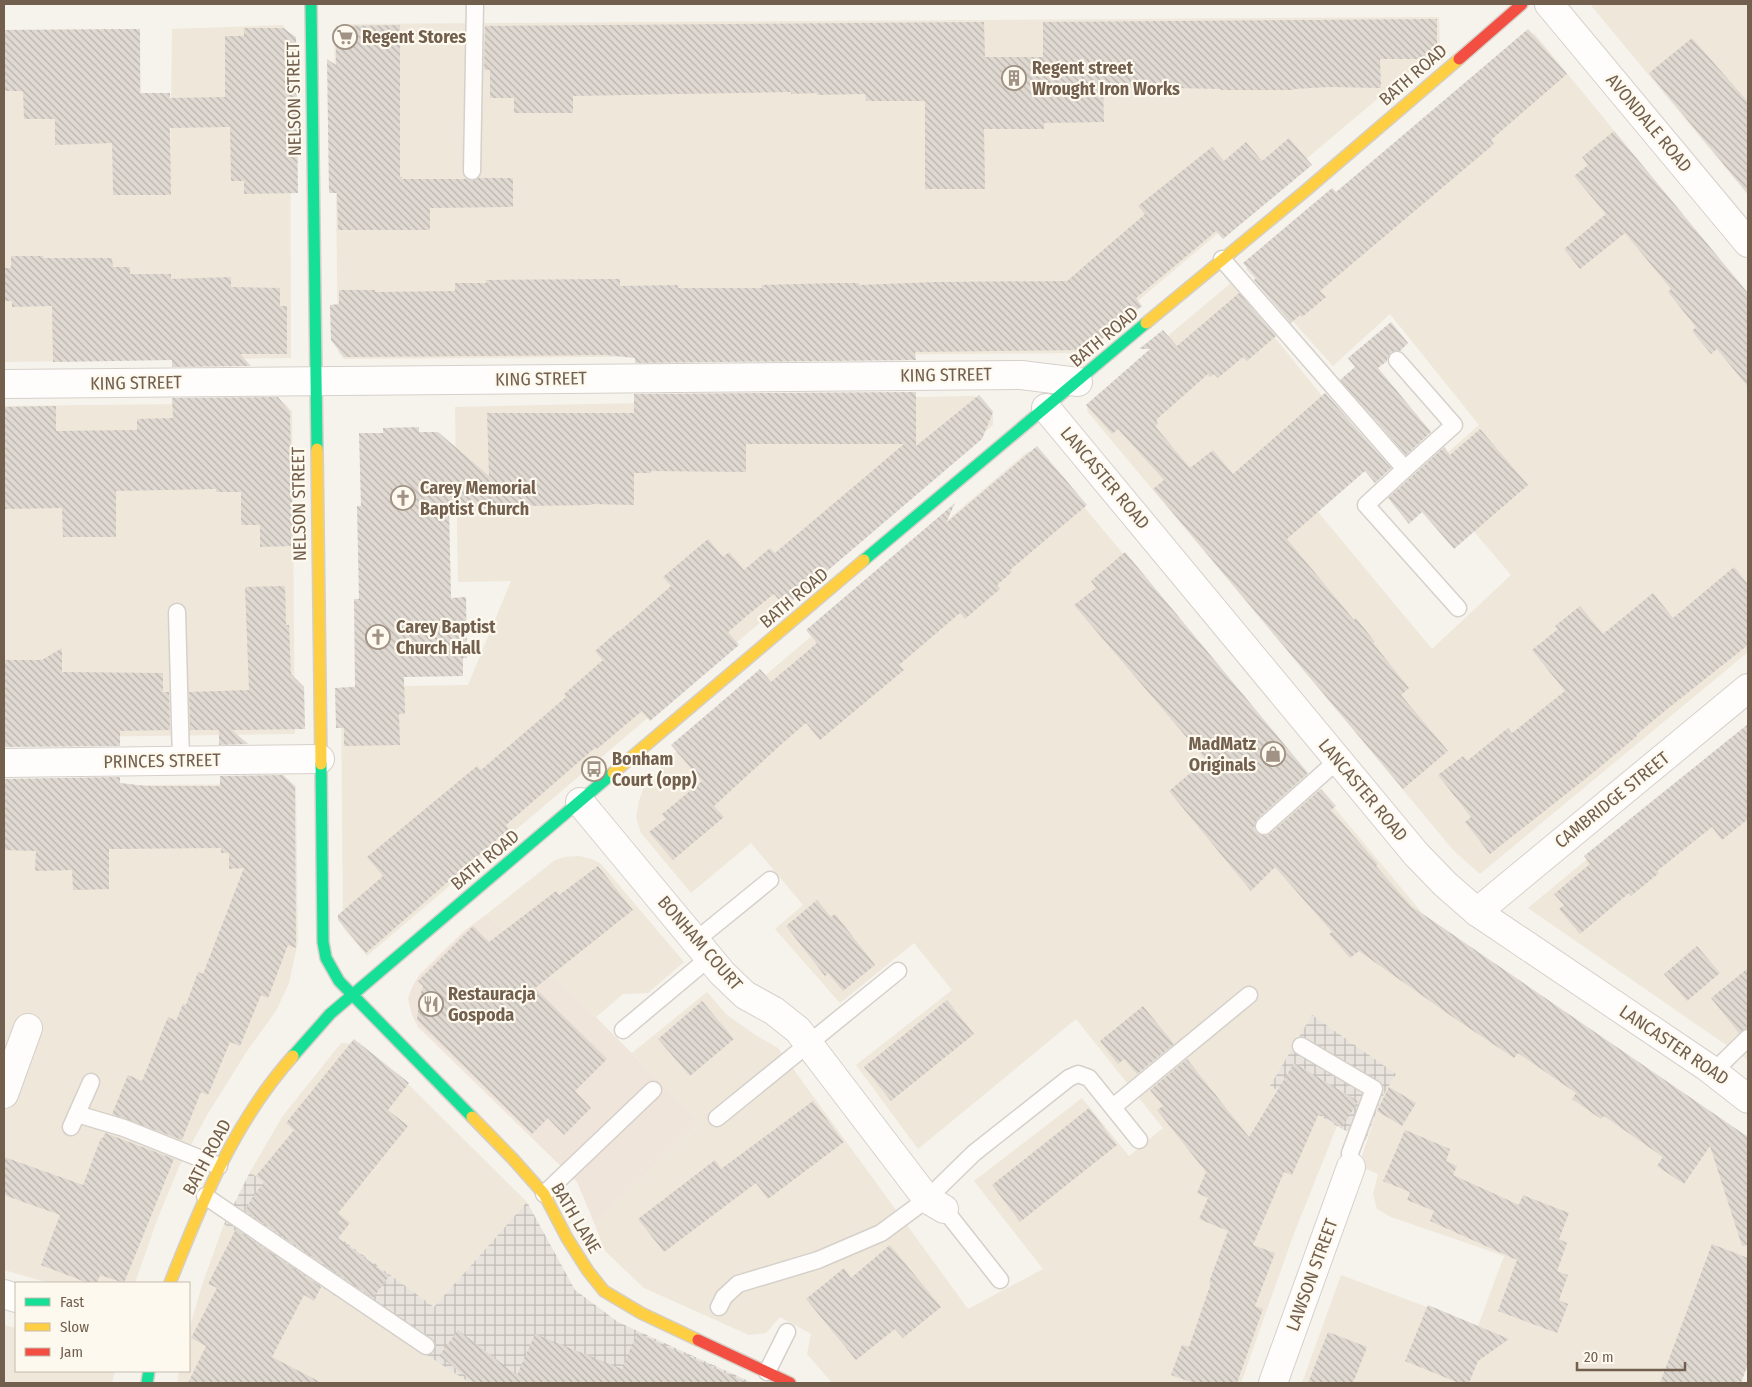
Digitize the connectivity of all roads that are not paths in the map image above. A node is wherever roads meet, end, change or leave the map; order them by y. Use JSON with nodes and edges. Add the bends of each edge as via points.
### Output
{"nodes":[{"id":1,"x":311,"y":4,"type":"edge"},
{"id":2,"x":475,"y":4,"type":"edge"},
{"id":3,"x":1522,"y":4,"type":"edge"},
{"id":4,"x":1548,"y":4,"type":"edge"},
{"id":5,"x":472,"y":171,"type":"dead end"},
{"id":6,"x":1748,"y":243,"type":"edge"},
{"id":7,"x":1222,"y":259,"type":"junction"},
{"id":8,"x":1397,"y":360,"type":"dead end"},
{"id":9,"x":315,"y":381,"type":"junction"},
{"id":10,"x":1078,"y":382,"type":"junction"},
{"id":11,"x":4,"y":384,"type":"edge"},
{"id":12,"x":1046,"y":408,"type":"junction"},
{"id":13,"x":1405,"y":470,"type":"junction"},
{"id":14,"x":1458,"y":608,"type":"dead end"},
{"id":15,"x":177,"y":612,"type":"dead end"},
{"id":16,"x":1748,"y":688,"type":"edge"},
{"id":17,"x":320,"y":759,"type":"junction"},
{"id":18,"x":181,"y":760,"type":"junction"},
{"id":19,"x":1338,"y":760,"type":"junction"},
{"id":20,"x":4,"y":763,"type":"edge"},
{"id":21,"x":580,"y":802,"type":"junction"},
{"id":22,"x":1264,"y":826,"type":"dead end"},
{"id":23,"x":770,"y":880,"type":"dead end"},
{"id":24,"x":1477,"y":912,"type":"junction"},
{"id":25,"x":702,"y":949,"type":"junction"},
{"id":26,"x":898,"y":971,"type":"dead end"},
{"id":27,"x":352,"y":994,"type":"junction"},
{"id":28,"x":1249,"y":995,"type":"dead end"},
{"id":29,"x":28,"y":1028,"type":"dead end"},
{"id":30,"x":623,"y":1030,"type":"dead end"},
{"id":31,"x":1748,"y":1038,"type":"edge"},
{"id":32,"x":809,"y":1043,"type":"junction"},
{"id":33,"x":1301,"y":1046,"type":"dead end"},
{"id":34,"x":1713,"y":1072,"type":"junction"},
{"id":35,"x":91,"y":1082,"type":"dead end"},
{"id":36,"x":653,"y":1090,"type":"dead end"},
{"id":37,"x":4,"y":1094,"type":"edge"},
{"id":38,"x":1748,"y":1099,"type":"edge"},
{"id":39,"x":1113,"y":1107,"type":"junction"},
{"id":40,"x":717,"y":1118,"type":"dead end"},
{"id":41,"x":1139,"y":1140,"type":"dead end"},
{"id":42,"x":219,"y":1166,"type":"junction"},
{"id":43,"x":1351,"y":1166,"type":"joint"},
{"id":44,"x":544,"y":1194,"type":"junction"},
{"id":45,"x":205,"y":1196,"type":"junction"},
{"id":46,"x":936,"y":1204,"type":"junction"},
{"id":47,"x":1000,"y":1280,"type":"dead end"},
{"id":48,"x":170,"y":1282,"type":"edge"},
{"id":49,"x":719,"y":1307,"type":"dead end"},
{"id":50,"x":787,"y":1332,"type":"dead end"},
{"id":51,"x":426,"y":1346,"type":"dead end"},
{"id":52,"x":767,"y":1372,"type":"junction"},
{"id":53,"x":790,"y":1383,"type":"edge"},
{"id":54,"x":1273,"y":1383,"type":"edge"}],
"edges":[{"from":1,"to":9,"type":"street","name":"NELSON STREET"},
{"from":2,"to":5,"type":"lane"},
{"from":3,"to":7,"type":"street","name":"BATH ROAD"},
{"from":4,"to":6,"type":"street","name":"AVONDALE ROAD"},
{"from":7,"to":10,"type":"street","name":"BATH ROAD"},
{"from":7,"to":13,"type":"lane"},
{"from":8,"to":13,"type":"lane","via":[[1454,425]]},
{"from":9,"to":10,"type":"street","name":"KING STREET","via":[[1021,374]]},
{"from":9,"to":11,"type":"street","name":"KING STREET"},
{"from":9,"to":17,"type":"street","name":"NELSON STREET"},
{"from":10,"to":12,"type":"street","name":"BATH ROAD"},
{"from":12,"to":19,"type":"street","name":"LANCASTER ROAD"},
{"from":12,"to":21,"type":"street","name":"BATH ROAD"},
{"from":13,"to":14,"type":"lane","via":[[1366,504]]},
{"from":15,"to":18,"type":"lane"},
{"from":16,"to":24,"type":"street","name":"CAMBRIDGE STREET"},
{"from":17,"to":18,"type":"street","name":"PRINCES STREET"},
{"from":17,"to":27,"type":"street","name":"NELSON STREET","via":[[323,942],[326,958],[339,981]]},
{"from":18,"to":20,"type":"street","name":"PRINCES STREET"},
{"from":19,"to":22,"type":"lane"},
{"from":19,"to":24,"type":"street","name":"LANCASTER ROAD","via":[[1416,854]]},
{"from":21,"to":25,"type":"street","name":"BONHAM COURT"},
{"from":21,"to":27,"type":"street","name":"BATH ROAD"},
{"from":23,"to":25,"type":"lane"},
{"from":24,"to":34,"type":"street","name":"LANCASTER ROAD"},
{"from":25,"to":30,"type":"lane"},
{"from":25,"to":32,"type":"street","name":"BONHAM COURT","via":[[745,995],[774,1012]]},
{"from":26,"to":32,"type":"lane"},
{"from":27,"to":42,"type":"street","name":"BATH ROAD","via":[[330,1014],[263,1092]]},
{"from":27,"to":44,"type":"street","name":"BATH LANE"},
{"from":28,"to":39,"type":"lane"},
{"from":29,"to":37,"type":"street"},
{"from":31,"to":34,"type":"lane"},
{"from":32,"to":40,"type":"lane"},
{"from":32,"to":46,"type":"street","name":"BONHAM COURT"},
{"from":33,"to":43,"type":"lane","via":[[1374,1089],[1350,1153]]},
{"from":34,"to":38,"type":"street","name":"LANCASTER ROAD"},
{"from":35,"to":42,"type":"lane","via":[[74,1120],[124,1128]]},
{"from":36,"to":44,"type":"lane"},
{"from":39,"to":41,"type":"lane"},
{"from":39,"to":46,"type":"lane","via":[[1089,1078],[1078,1074],[1069,1078],[974,1153]]},
{"from":42,"to":45,"type":"street","name":"BATH ROAD"},
{"from":43,"to":54,"type":"street","name":"LAWSON STREET"},
{"from":44,"to":52,"type":"street","name":"BATH LANE","via":[[567,1238],[604,1291],[641,1313]]},
{"from":45,"to":48,"type":"street","name":"BATH ROAD"},
{"from":45,"to":51,"type":"lane"},
{"from":46,"to":47,"type":"lane"},
{"from":46,"to":49,"type":"lane","via":[[818,1260],[738,1284],[724,1297]]},
{"from":50,"to":52,"type":"lane"},
{"from":52,"to":53,"type":"street","name":"BATH LANE"}]}
